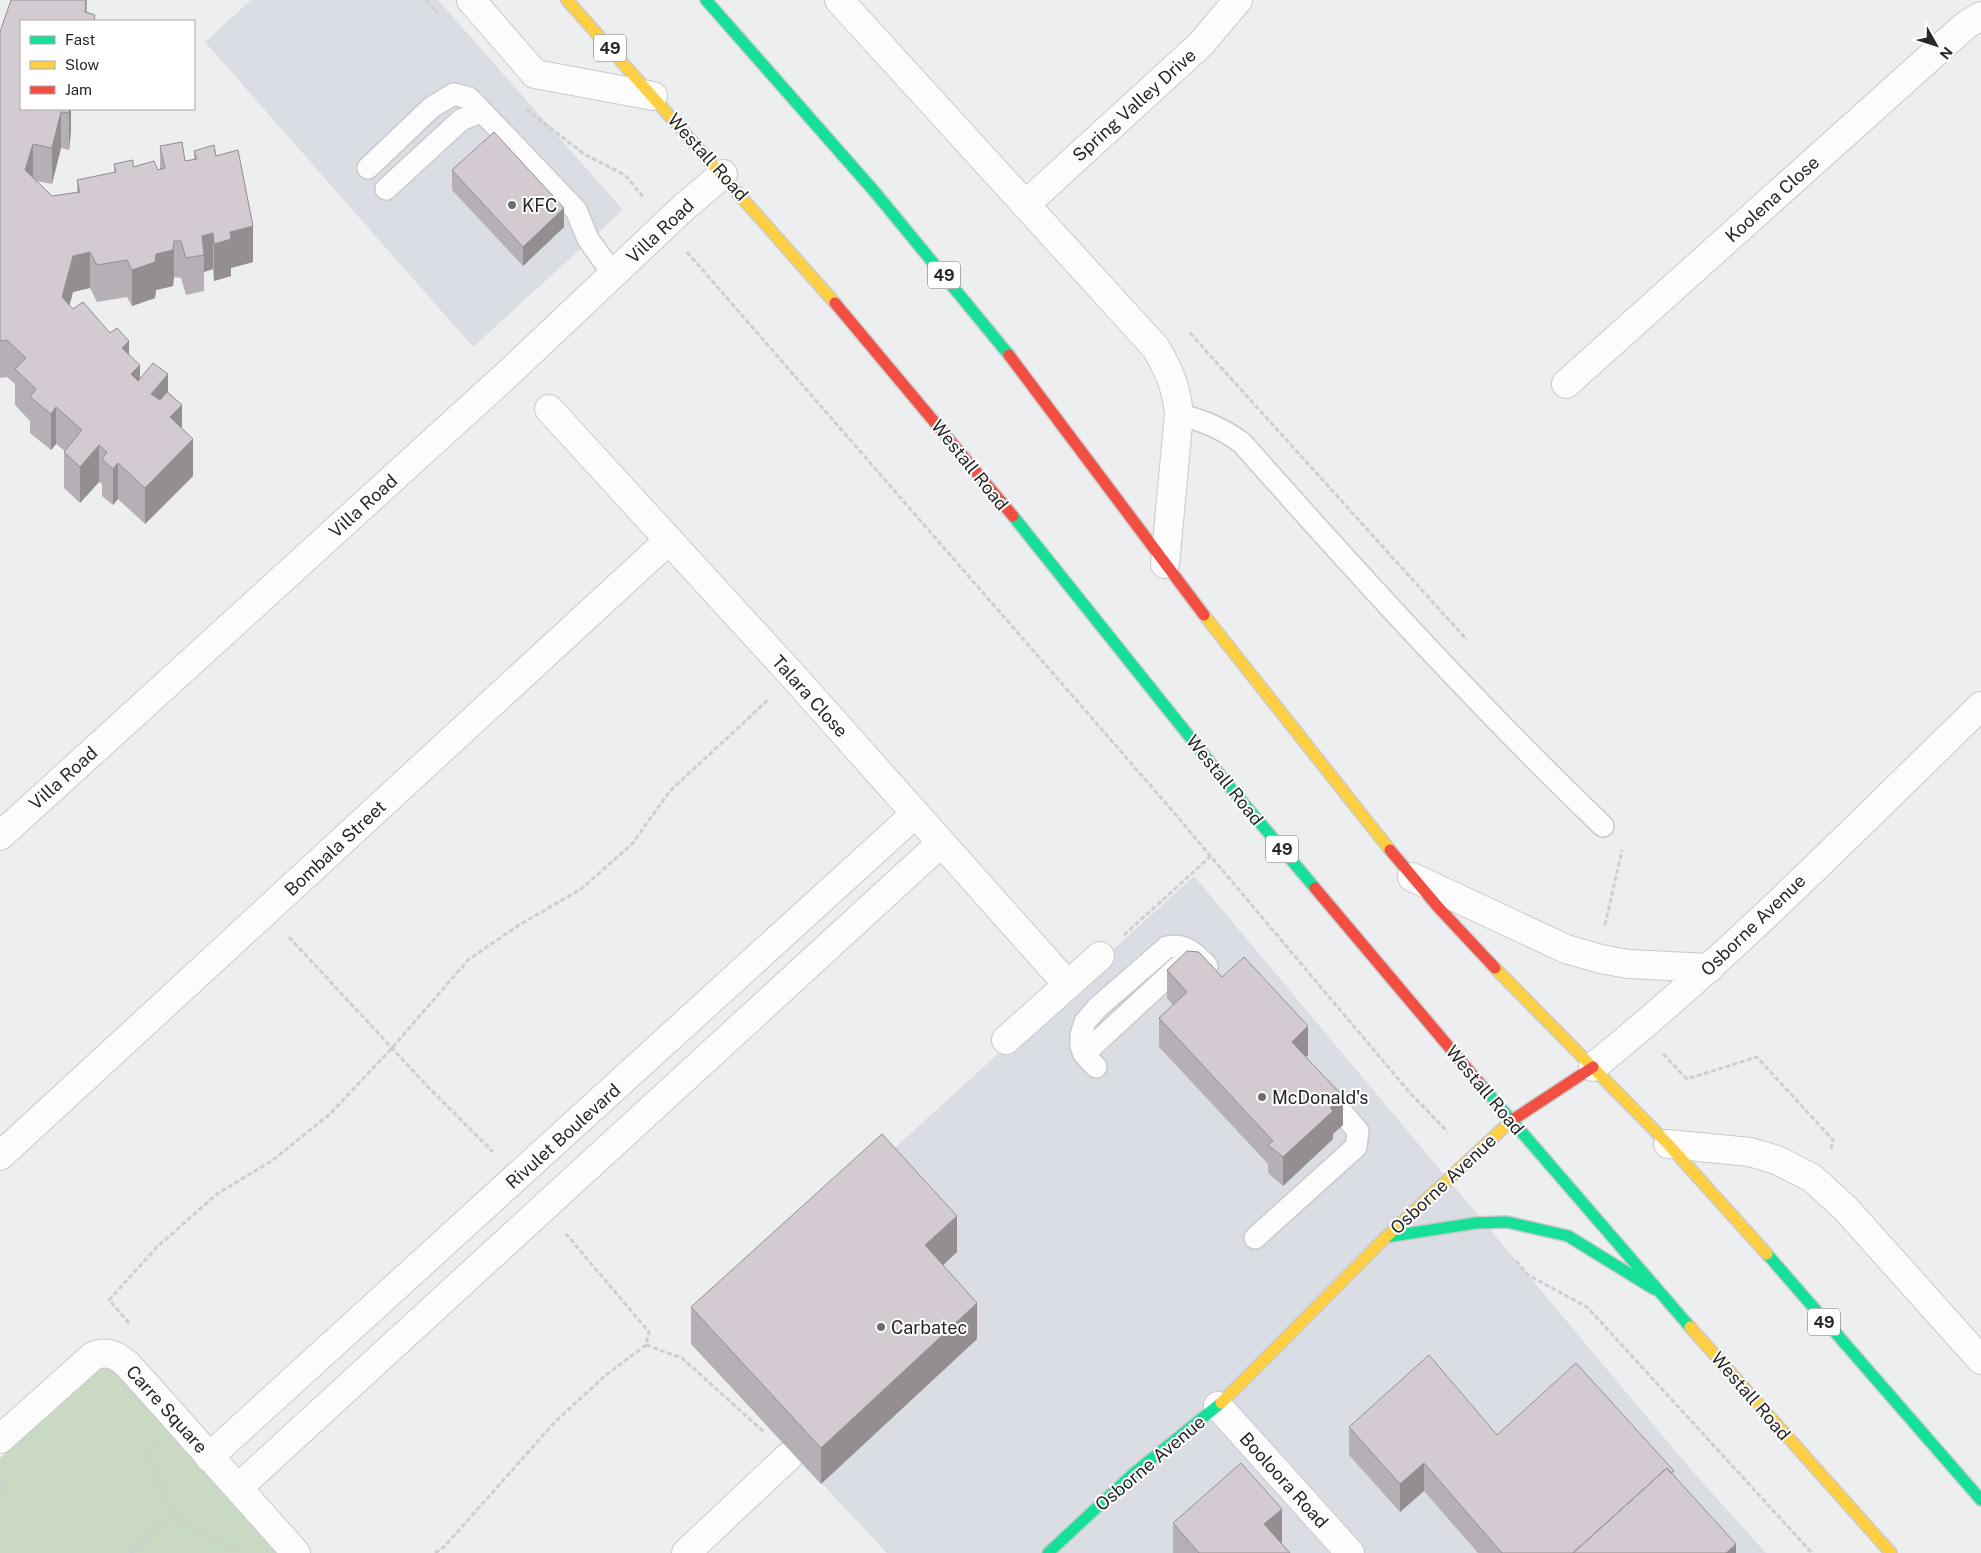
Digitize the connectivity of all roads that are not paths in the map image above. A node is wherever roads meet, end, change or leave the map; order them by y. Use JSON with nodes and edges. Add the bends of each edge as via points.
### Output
{"nodes":[{"id":1,"x":471,"y":0,"type":"edge"},
{"id":2,"x":567,"y":0,"type":"edge"},
{"id":3,"x":706,"y":0,"type":"edge"},
{"id":4,"x":839,"y":0,"type":"edge"},
{"id":5,"x":1238,"y":0,"type":"edge"},
{"id":6,"x":1981,"y":16,"type":"edge"},
{"id":7,"x":653,"y":96,"type":"junction"},
{"id":8,"x":482,"y":111,"type":"junction"},
{"id":9,"x":368,"y":168,"type":"dead end"},
{"id":10,"x":723,"y":174,"type":"junction"},
{"id":11,"x":386,"y":189,"type":"dead end"},
{"id":12,"x":1025,"y":205,"type":"junction"},
{"id":13,"x":613,"y":274,"type":"junction"},
{"id":14,"x":1566,"y":384,"type":"dead end"},
{"id":15,"x":550,"y":409,"type":"dead end"},
{"id":16,"x":1179,"y":414,"type":"junction"},
{"id":17,"x":669,"y":540,"type":"junction"},
{"id":18,"x":1165,"y":564,"type":"junction"},
{"id":19,"x":1981,"y":706,"type":"edge"},
{"id":20,"x":915,"y":814,"type":"junction"},
{"id":21,"x":1602,"y":826,"type":"dead end"},
{"id":22,"x":0,"y":836,"type":"edge"},
{"id":23,"x":941,"y":843,"type":"junction"},
{"id":24,"x":1412,"y":877,"type":"junction"},
{"id":25,"x":1100,"y":956,"type":"road end"},
{"id":26,"x":1710,"y":968,"type":"junction"},
{"id":27,"x":1214,"y":973,"type":"edge"},
{"id":28,"x":1068,"y":985,"type":"junction"},
{"id":29,"x":1006,"y":1040,"type":"dead end"},
{"id":30,"x":1090,"y":1060,"type":"dead end"},
{"id":31,"x":1593,"y":1067,"type":"junction"},
{"id":32,"x":1311,"y":1077,"type":"edge"},
{"id":33,"x":1510,"y":1121,"type":"junction"},
{"id":34,"x":1668,"y":1144,"type":"junction"},
{"id":35,"x":0,"y":1156,"type":"edge"},
{"id":36,"x":518,"y":1178,"type":"junction"},
{"id":37,"x":544,"y":1207,"type":"junction"},
{"id":38,"x":1386,"y":1237,"type":"junction"},
{"id":39,"x":1255,"y":1238,"type":"dead end"},
{"id":40,"x":1664,"y":1295,"type":"junction"},
{"id":41,"x":1981,"y":1360,"type":"edge"},
{"id":42,"x":1218,"y":1406,"type":"junction"},
{"id":43,"x":0,"y":1439,"type":"edge"},
{"id":44,"x":789,"y":1456,"type":"road end"},
{"id":45,"x":210,"y":1457,"type":"junction"},
{"id":46,"x":238,"y":1488,"type":"junction"},
{"id":47,"x":1981,"y":1500,"type":"edge"},
{"id":48,"x":296,"y":1553,"type":"edge"},
{"id":49,"x":686,"y":1553,"type":"edge"},
{"id":50,"x":1048,"y":1553,"type":"edge"},
{"id":51,"x":1350,"y":1553,"type":"edge"},
{"id":52,"x":1891,"y":1553,"type":"edge"}],
"edges":[{"from":1,"to":7,"type":"street","via":[[535,74]]},
{"from":2,"to":7,"type":"main road","name":"Westall Road","number":"49"},
{"from":3,"to":18,"type":"main road","number":"49","via":[[972,308]]},
{"from":4,"to":12,"type":"street"},
{"from":5,"to":12,"type":"street","name":"Spring Valley Drive","via":[[1200,44]]},
{"from":6,"to":14,"type":"street","name":"Koolena Close","via":[[1966,25]]},
{"from":7,"to":10,"type":"main road","name":"Westall Road","number":"49"},
{"from":8,"to":9,"type":"lane","via":[[469,98],[454,94],[432,107]]},
{"from":8,"to":11,"type":"lane","via":[[461,120]]},
{"from":8,"to":13,"type":"lane","via":[[576,210],[588,239]]},
{"from":10,"to":13,"type":"street","name":"Villa Road"},
{"from":10,"to":33,"type":"main road","name":"Westall Road","number":"49","via":[[898,377],[1229,786]]},
{"from":12,"to":16,"type":"street","via":[[1156,348],[1171,374]]},
{"from":13,"to":22,"type":"street","name":"Villa Road"},
{"from":15,"to":17,"type":"street","name":"Talara Close"},
{"from":16,"to":18,"type":"street"},
{"from":16,"to":21,"type":"lane","via":[[1208,423],[1242,442],[1438,658],[1528,754]]},
{"from":17,"to":20,"type":"street","name":"Talara Close"},
{"from":17,"to":35,"type":"street","name":"Bombala Street"},
{"from":18,"to":24,"type":"main road","number":"49","via":[[1284,719]]},
{"from":19,"to":26,"type":"street","name":"Osborne Avenue"},
{"from":20,"to":23,"type":"street","name":"Talara Close"},
{"from":20,"to":36,"type":"street","name":"Rivulet Boulevard"},
{"from":23,"to":28,"type":"street","name":"Talara Close"},
{"from":23,"to":37,"type":"street"},
{"from":24,"to":26,"type":"street","via":[[1566,948],[1601,960]]},
{"from":24,"to":31,"type":"main road","number":"49","via":[[1521,998]]},
{"from":25,"to":28,"type":"street"},
{"from":26,"to":31,"type":"street","name":"Osborne Avenue"},
{"from":27,"to":30,"type":"lane","via":[[1194,962],[1178,967]]},
{"from":28,"to":29,"type":"street"},
{"from":31,"to":33,"type":"main road","name":"Osborne Avenue"},
{"from":31,"to":34,"type":"main road","number":"49"},
{"from":32,"to":39,"type":"lane","via":[[1353,1123],[1359,1140],[1356,1147]]},
{"from":33,"to":38,"type":"main road","name":"Osborne Avenue"},
{"from":33,"to":40,"type":"main road","name":"Westall Road","number":"49"},
{"from":34,"to":41,"type":"street","via":[[1750,1152],[1777,1160],[1812,1178],[1824,1187]]},
{"from":34,"to":47,"type":"main road","number":"49"},
{"from":36,"to":37,"type":"street"},
{"from":36,"to":45,"type":"street","name":"Rivulet Boulevard"},
{"from":37,"to":46,"type":"street"},
{"from":38,"to":40,"type":"main road","via":[[1476,1223],[1507,1222],[1568,1236]]},
{"from":38,"to":42,"type":"main road","name":"Osborne Avenue"},
{"from":40,"to":52,"type":"main road","name":"Westall Road","number":"49"},
{"from":42,"to":50,"type":"main road","name":"Osborne Avenue","via":[[1134,1474]]},
{"from":42,"to":51,"type":"street","name":"Booloora Road"},
{"from":43,"to":45,"type":"street","name":"Carre Square","via":[[84,1364],[100,1353],[112,1354],[120,1358]]},
{"from":44,"to":49,"type":"street"},
{"from":45,"to":46,"type":"street","name":"Carre Square"},
{"from":46,"to":48,"type":"street","name":"Carre Square"}]}
